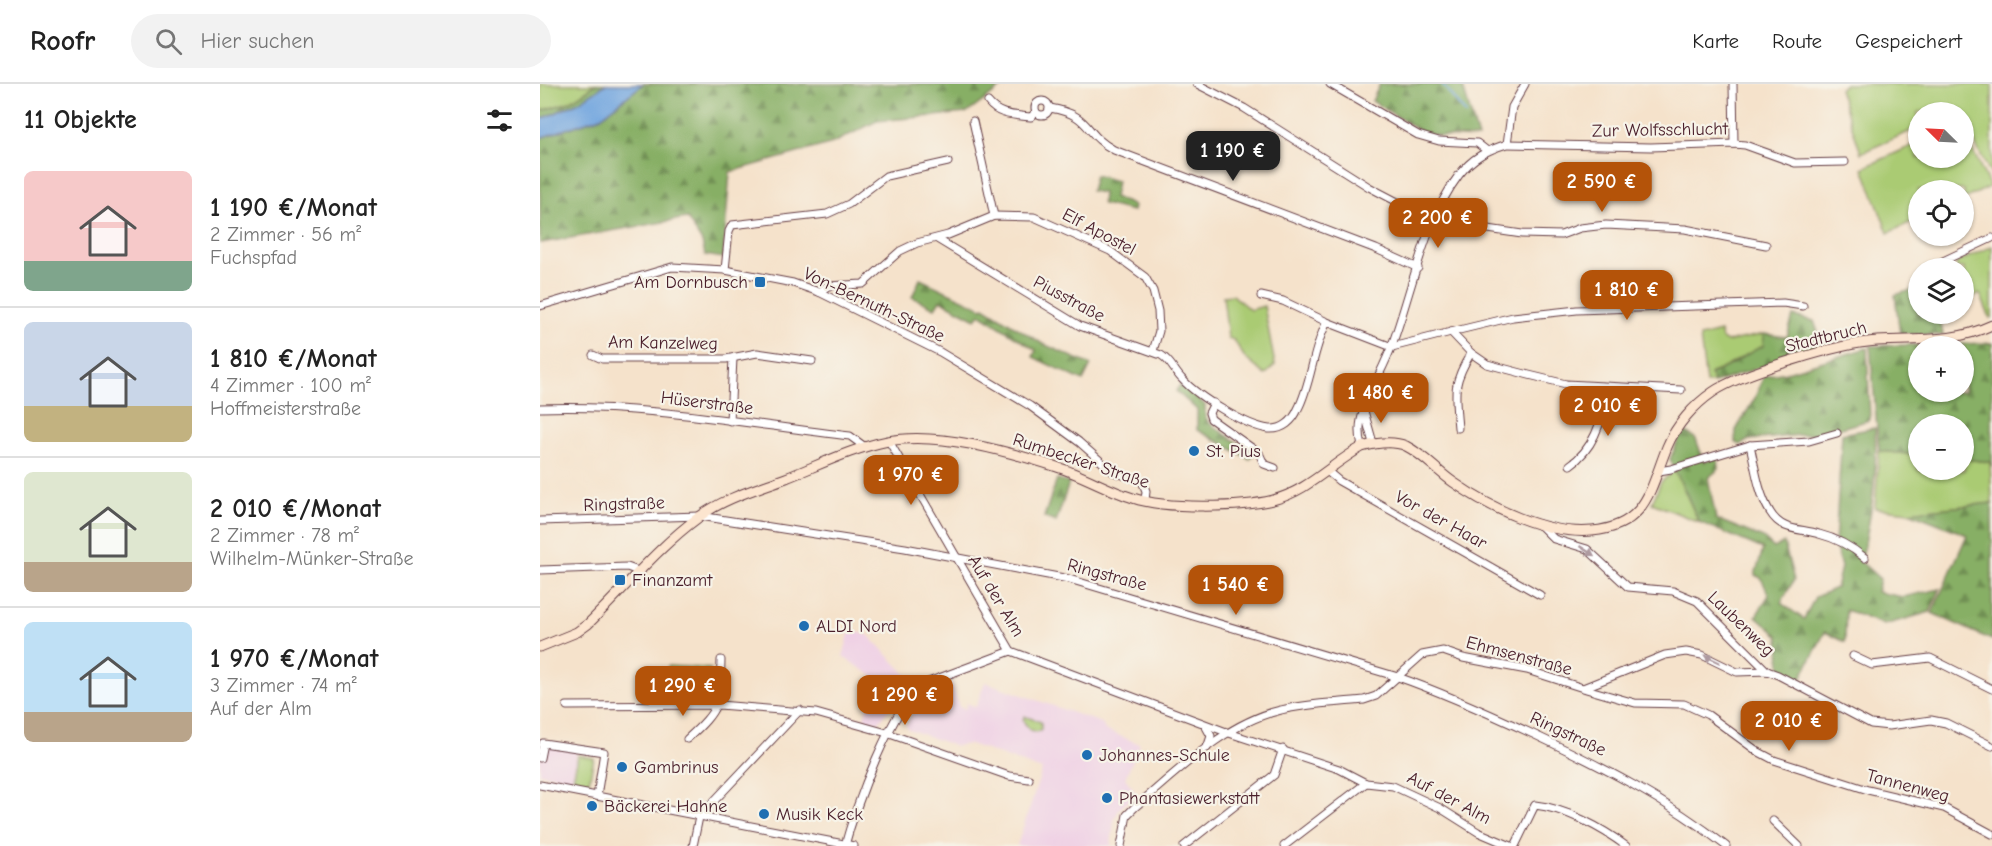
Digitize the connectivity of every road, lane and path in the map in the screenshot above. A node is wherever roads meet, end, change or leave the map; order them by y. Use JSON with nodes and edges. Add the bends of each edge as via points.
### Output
{"nodes":[{"id":1,"x":1197,"y":84,"type":"edge"},
{"id":2,"x":1330,"y":84,"type":"edge"},
{"id":3,"x":1525,"y":84,"type":"edge"},
{"id":4,"x":1733,"y":84,"type":"edge"},
{"id":5,"x":988,"y":102,"type":"dead end"},
{"id":6,"x":1050,"y":108,"type":"junction"},
{"id":7,"x":1036,"y":112,"type":"junction"},
{"id":8,"x":973,"y":121,"type":"dead end"},
{"id":9,"x":1508,"y":144,"type":"junction"},
{"id":10,"x":1734,"y":144,"type":"junction"},
{"id":11,"x":1486,"y":150,"type":"junction"},
{"id":12,"x":948,"y":162,"type":"dead end"},
{"id":13,"x":1845,"y":162,"type":"dead end"},
{"id":14,"x":994,"y":216,"type":"junction"},
{"id":15,"x":1434,"y":221,"type":"junction"},
{"id":16,"x":1992,"y":238,"type":"edge"},
{"id":17,"x":937,"y":239,"type":"junction"},
{"id":18,"x":1766,"y":245,"type":"dead end"},
{"id":19,"x":1949,"y":258,"type":"edge"},
{"id":20,"x":1418,"y":268,"type":"junction"},
{"id":21,"x":725,"y":270,"type":"junction"},
{"id":22,"x":819,"y":292,"type":"junction"},
{"id":23,"x":1261,"y":296,"type":"dead end"},
{"id":24,"x":540,"y":306,"type":"edge"},
{"id":25,"x":1803,"y":306,"type":"dead end"},
{"id":26,"x":1327,"y":322,"type":"junction"},
{"id":27,"x":1992,"y":325,"type":"edge"},
{"id":28,"x":1451,"y":332,"type":"junction"},
{"id":29,"x":1392,"y":347,"type":"junction"},
{"id":30,"x":1153,"y":351,"type":"junction"},
{"id":31,"x":1471,"y":352,"type":"junction"},
{"id":32,"x":593,"y":355,"type":"dead end"},
{"id":33,"x":733,"y":358,"type":"junction"},
{"id":34,"x":812,"y":361,"type":"dead end"},
{"id":35,"x":1607,"y":387,"type":"junction"},
{"id":36,"x":1681,"y":390,"type":"dead end"},
{"id":37,"x":1708,"y":396,"type":"joint"},
{"id":38,"x":1214,"y":403,"type":"junction"},
{"id":39,"x":540,"y":408,"type":"edge"},
{"id":40,"x":1364,"y":411,"type":"junction"},
{"id":41,"x":730,"y":421,"type":"junction"},
{"id":42,"x":1458,"y":428,"type":"dead end"},
{"id":43,"x":1837,"y":433,"type":"dead end"},
{"id":44,"x":889,"y":441,"type":"junction"},
{"id":45,"x":1373,"y":443,"type":"junction"},
{"id":46,"x":1750,"y":445,"type":"junction"},
{"id":47,"x":866,"y":447,"type":"junction"},
{"id":48,"x":1362,"y":447,"type":"junction"},
{"id":49,"x":1570,"y":465,"type":"dead end"},
{"id":50,"x":1275,"y":468,"type":"dead end"},
{"id":51,"x":1327,"y":471,"type":"junction"},
{"id":52,"x":1659,"y":471,"type":"junction"},
{"id":53,"x":1145,"y":501,"type":"junction"},
{"id":54,"x":700,"y":516,"type":"junction"},
{"id":55,"x":540,"y":521,"type":"edge"},
{"id":56,"x":1538,"y":523,"type":"junction"},
{"id":57,"x":956,"y":558,"type":"junction"},
{"id":58,"x":1865,"y":558,"type":"dead end"},
{"id":59,"x":540,"y":570,"type":"edge"},
{"id":60,"x":641,"y":572,"type":"junction"},
{"id":61,"x":1540,"y":594,"type":"dead end"},
{"id":62,"x":540,"y":647,"type":"edge"},
{"id":63,"x":1011,"y":651,"type":"junction"},
{"id":64,"x":1853,"y":656,"type":"dead end"},
{"id":65,"x":721,"y":660,"type":"dead end"},
{"id":66,"x":1767,"y":671,"type":"junction"},
{"id":67,"x":1398,"y":677,"type":"junction"},
{"id":68,"x":1582,"y":688,"type":"junction"},
{"id":69,"x":1992,"y":689,"type":"edge"},
{"id":70,"x":718,"y":705,"type":"junction"},
{"id":71,"x":567,"y":706,"type":"dead end"},
{"id":72,"x":800,"y":710,"type":"junction"},
{"id":73,"x":1203,"y":723,"type":"junction"},
{"id":74,"x":887,"y":733,"type":"junction"},
{"id":75,"x":1229,"y":733,"type":"junction"},
{"id":76,"x":687,"y":740,"type":"dead end"},
{"id":77,"x":1992,"y":746,"type":"edge"},
{"id":78,"x":1283,"y":749,"type":"junction"},
{"id":79,"x":1206,"y":750,"type":"junction"},
{"id":80,"x":540,"y":758,"type":"edge"},
{"id":81,"x":1029,"y":779,"type":"dead end"},
{"id":82,"x":1366,"y":783,"type":"junction"},
{"id":83,"x":540,"y":785,"type":"edge"},
{"id":84,"x":597,"y":796,"type":"junction"},
{"id":85,"x":699,"y":817,"type":"junction"},
{"id":86,"x":1773,"y":821,"type":"dead end"},
{"id":87,"x":1992,"y":834,"type":"edge"},
{"id":88,"x":845,"y":845,"type":"edge"},
{"id":89,"x":693,"y":846,"type":"edge"},
{"id":90,"x":854,"y":846,"type":"edge"},
{"id":91,"x":1121,"y":846,"type":"edge"},
{"id":92,"x":1184,"y":846,"type":"edge"},
{"id":93,"x":1284,"y":846,"type":"edge"},
{"id":94,"x":1513,"y":846,"type":"edge"},
{"id":95,"x":1626,"y":846,"type":"edge"},
{"id":96,"x":1726,"y":846,"type":"edge"},
{"id":97,"x":1799,"y":846,"type":"edge"}],
"edges":[{"from":1,"to":15,"type":"street","via":[[1244,108],[1369,187]]},
{"from":2,"to":11,"type":"street","via":[[1418,135],[1439,141],[1477,143]]},
{"from":3,"to":9,"type":"street","via":[[1512,107]]},
{"from":4,"to":10,"type":"street"},
{"from":5,"to":7,"type":"street","via":[[1003,114],[1031,117]]},
{"from":6,"to":7,"type":"street","via":[[1045,115]]},
{"from":6,"to":7,"type":"street","via":[[1041,100],[1035,105]]},
{"from":6,"to":20,"type":"street","via":[[1081,118],[1114,150]]},
{"from":8,"to":14,"type":"street"},
{"from":9,"to":10,"type":"street","name":"Zur Wolfsschlucht"},
{"from":9,"to":11,"type":"street","name":"Zur Wolfsschlucht"},
{"from":10,"to":13,"type":"street","name":"Zur Wolfsschlucht","via":[[1796,163]]},
{"from":11,"to":15,"type":"street","via":[[1458,177]]},
{"from":12,"to":21,"type":"street","via":[[886,176],[849,204],[827,214],[732,225]]},
{"from":14,"to":17,"type":"street","name":"Elf Apostel"},
{"from":14,"to":30,"type":"street","name":"Elf Apostel","via":[[1044,220],[1135,267],[1150,284],[1158,311],[1159,331]]},
{"from":15,"to":18,"type":"street","via":[[1522,234],[1561,235],[1606,225],[1676,228]]},
{"from":15,"to":20,"type":"street"},
{"from":16,"to":19,"type":"street"},
{"from":17,"to":22,"type":"street","name":"Elf Apostel","via":[[900,251],[862,284],[828,286]]},
{"from":17,"to":30,"type":"street","name":"Piusstraße","via":[[1080,326]]},
{"from":20,"to":29,"type":"street"},
{"from":21,"to":22,"type":"street","name":"Von-Bernuth-Straße","via":[[787,281]]},
{"from":21,"to":24,"type":"street","name":"Von-Bernuth-Straße","via":[[672,267]]},
{"from":22,"to":53,"type":"street","name":"Von-Bernuth-Straße","via":[[940,352],[1015,396],[1113,472],[1142,481]]},
{"from":23,"to":26,"type":"street","via":[[1283,301]]},
{"from":25,"to":28,"type":"street","via":[[1783,303],[1577,310],[1513,317]]},
{"from":26,"to":29,"type":"street"},
{"from":26,"to":38,"type":"street","name":"Piusstraße","via":[[1316,344],[1302,400],[1289,422],[1269,429]]},
{"from":27,"to":37,"type":"street","name":"Stadtbruch","via":[[1957,338],[1853,344],[1742,377]]},
{"from":28,"to":29,"type":"street"},
{"from":28,"to":31,"type":"street"},
{"from":29,"to":40,"type":"street"},
{"from":30,"to":38,"type":"street","name":"Piusstraße"},
{"from":31,"to":35,"type":"street","via":[[1487,364],[1529,375],[1566,384]]},
{"from":31,"to":42,"type":"street","via":[[1455,385]]},
{"from":32,"to":33,"type":"street","name":"Am Kanzelweg","via":[[632,360]]},
{"from":33,"to":34,"type":"street","name":"Am Kanzelweg","via":[[758,353]]},
{"from":33,"to":41,"type":"street","name":"Am Kanzelweg"},
{"from":35,"to":36,"type":"street"},
{"from":35,"to":49,"type":"street","via":[[1594,440],[1581,458]]},
{"from":37,"to":52,"type":"street","name":"Rumbecker Straße","via":[[1675,432]]},
{"from":38,"to":50,"type":"street","via":[[1209,413],[1211,419],[1259,453],[1264,464]]},
{"from":39,"to":41,"type":"street","name":"Hüserstraße","via":[[613,407]]},
{"from":40,"to":45,"type":"street"},
{"from":40,"to":48,"type":"street"},
{"from":41,"to":47,"type":"street","name":"Hüserstraße","via":[[849,436]]},
{"from":43,"to":46,"type":"street","via":[[1809,441]]},
{"from":44,"to":47,"type":"street","name":"Rumbecker Straße"},
{"from":44,"to":53,"type":"street","name":"Rumbecker Straße","via":[[941,441],[1012,455],[1057,467]]},
{"from":44,"to":57,"type":"street","name":"Auf der Alm"},
{"from":45,"to":48,"type":"street","name":"Rumbecker Straße"},
{"from":45,"to":56,"type":"street","name":"Rumbecker Straße","via":[[1407,446],[1470,493]]},
{"from":46,"to":52,"type":"street"},
{"from":46,"to":58,"type":"street","via":[[1764,499],[1778,523],[1788,529],[1825,535]]},
{"from":47,"to":54,"type":"street","name":"Rumbecker Straße"},
{"from":48,"to":51,"type":"street","name":"Rumbecker Straße"},
{"from":51,"to":53,"type":"street","name":"Rumbecker Straße","via":[[1299,491],[1262,502],[1193,505]]},
{"from":51,"to":61,"type":"street","name":"Vor der Haar"},
{"from":52,"to":56,"type":"street","name":"Rumbecker Straße","via":[[1642,508],[1611,527],[1580,531]]},
{"from":54,"to":55,"type":"street","name":"Ringstraße"},
{"from":54,"to":57,"type":"street","name":"Ringstraße"},
{"from":54,"to":60,"type":"street","name":"Rumbecker Straße"},
{"from":56,"to":66,"type":"street","name":"Laubenweg","one_way":true,"via":[[1554,539],[1587,549],[1628,587],[1673,591],[1697,601]]},
{"from":57,"to":63,"type":"street","name":"Auf der Alm"},
{"from":57,"to":67,"type":"street","name":"Ringstraße","via":[[1069,579]]},
{"from":59,"to":60,"type":"street","via":[[627,567]]},
{"from":60,"to":62,"type":"street","name":"Rumbecker Straße","via":[[588,624],[554,644]]},
{"from":63,"to":73,"type":"street","name":"Auf der Alm"},
{"from":63,"to":74,"type":"street","via":[[913,690]]},
{"from":64,"to":69,"type":"street","via":[[1872,665],[1930,658]]},
{"from":65,"to":70,"type":"street"},
{"from":66,"to":68,"type":"street","name":"Ehmsenstraße","one_way":true,"via":[[1741,673],[1702,655],[1677,653]]},
{"from":66,"to":77,"type":"street","name":"Ehmsenstraße","via":[[1872,724],[1938,722]]},
{"from":67,"to":68,"type":"street","name":"Ehmsenstraße","via":[[1415,661],[1431,652],[1443,651],[1527,670]]},
{"from":67,"to":75,"type":"street","name":"Ehmsenstraße","via":[[1376,696],[1364,700],[1280,710]]},
{"from":67,"to":96,"type":"street","name":"Ringstraße","via":[[1460,700],[1617,774],[1688,817]]},
{"from":68,"to":87,"type":"street","name":"Tannenweg","via":[[1635,703],[1684,704],[1708,715],[1774,760],[1876,793],[1944,808]]},
{"from":70,"to":71,"type":"street"},
{"from":70,"to":72,"type":"street"},
{"from":70,"to":76,"type":"street"},
{"from":72,"to":74,"type":"street"},
{"from":72,"to":85,"type":"street"},
{"from":73,"to":75,"type":"street","name":"Auf der Alm"},
{"from":73,"to":79,"type":"street","via":[[1211,736]]},
{"from":74,"to":81,"type":"street","via":[[1009,776]]},
{"from":74,"to":88,"type":"street"},
{"from":75,"to":78,"type":"street","name":"Auf der Alm"},
{"from":75,"to":79,"type":"street","name":"Ehmsenstraße"},
{"from":78,"to":82,"type":"street","name":"Auf der Alm"},
{"from":78,"to":92,"type":"street","via":[[1274,775]]},
{"from":79,"to":91,"type":"street","name":"Ehmsenstraße","via":[[1127,815]]},
{"from":80,"to":84,"type":"street","via":[[543,743],[604,752]]},
{"from":82,"to":93,"type":"street"},
{"from":82,"to":94,"type":"street","name":"Auf der Alm","via":[[1393,786],[1440,808],[1478,832]]},
{"from":83,"to":84,"type":"street"},
{"from":84,"to":85,"type":"street"},
{"from":85,"to":88,"type":"street"},
{"from":85,"to":89,"type":"street"},
{"from":86,"to":97,"type":"street"},
{"from":88,"to":90,"type":"street"},
{"from":94,"to":95,"type":"street","via":[[1535,805],[1548,806]]}]}
